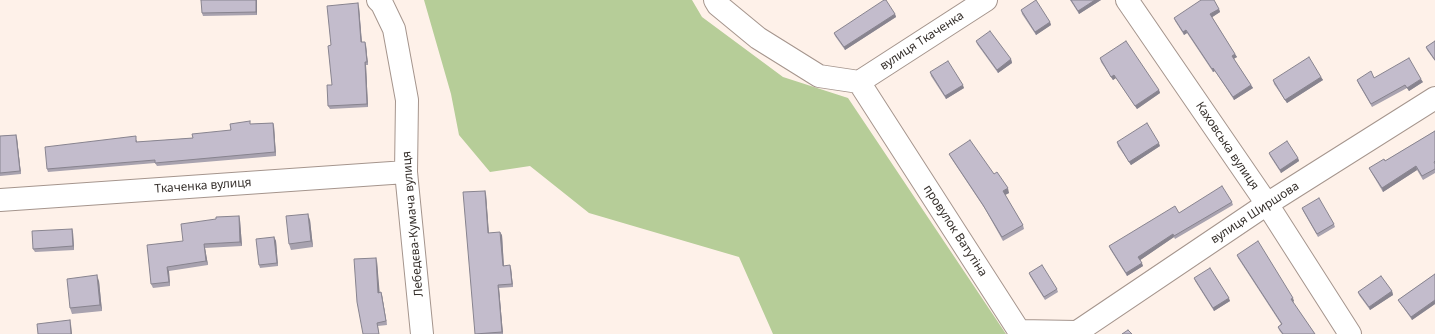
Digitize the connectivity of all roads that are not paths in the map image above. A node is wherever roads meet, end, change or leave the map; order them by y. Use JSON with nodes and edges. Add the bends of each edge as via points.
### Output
{"nodes":[{"id":1,"x":378,"y":0,"type":"edge"},
{"id":2,"x":715,"y":0,"type":"edge"},
{"id":3,"x":986,"y":0,"type":"edge"},
{"id":4,"x":1127,"y":0,"type":"edge"},
{"id":5,"x":859,"y":82,"type":"junction"},
{"id":6,"x":1435,"y":98,"type":"edge"},
{"id":7,"x":406,"y":172,"type":"junction"},
{"id":8,"x":0,"y":200,"type":"edge"},
{"id":9,"x":1267,"y":204,"type":"junction"},
{"id":10,"x":1077,"y":332,"type":"joint"},
{"id":11,"x":422,"y":334,"type":"edge"},
{"id":12,"x":1350,"y":334,"type":"edge"}],
"edges":[{"from":1,"to":7,"type":"street","name":"Лебедєва-Кумача вулиця","via":[[394,29],[407,100]]},
{"from":2,"to":5,"type":"street","via":[[758,38],[818,76]]},
{"from":3,"to":5,"type":"street","name":"вулиця Ткаченка"},
{"from":4,"to":9,"type":"street","name":"Каховська вулиця"},
{"from":5,"to":10,"type":"street","name":"провулок Ватутіна","via":[[1019,331]]},
{"from":6,"to":9,"type":"street","name":"вулиця Ширшова"},
{"from":7,"to":8,"type":"street","name":"Ткаченка вулиця"},
{"from":7,"to":11,"type":"street","name":"Лебедєва-Кумача вулиця"},
{"from":9,"to":10,"type":"street","name":"вулиця Ширшова"},
{"from":9,"to":12,"type":"street","name":"Каховська вулиця"}]}
